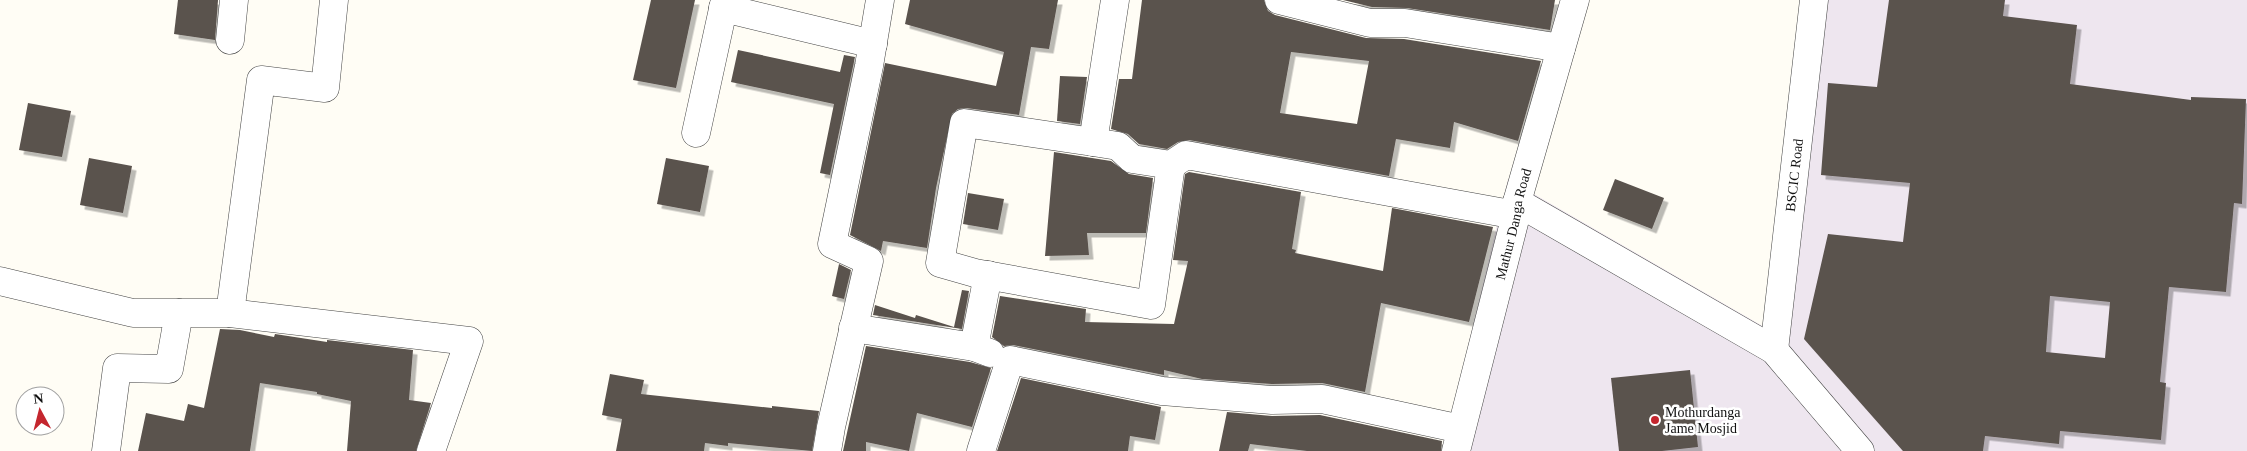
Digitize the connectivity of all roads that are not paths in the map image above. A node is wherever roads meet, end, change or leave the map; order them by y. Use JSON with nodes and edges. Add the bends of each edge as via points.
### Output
{"nodes":[{"id":1,"x":234,"y":0,"type":"edge"},
{"id":2,"x":334,"y":0,"type":"edge"},
{"id":3,"x":880,"y":0,"type":"edge"},
{"id":4,"x":1115,"y":0,"type":"edge"},
{"id":5,"x":1575,"y":0,"type":"edge"},
{"id":6,"x":1814,"y":0,"type":"edge"},
{"id":7,"x":1291,"y":1,"type":"edge"},
{"id":8,"x":724,"y":4,"type":"edge"},
{"id":9,"x":230,"y":40,"type":"dead end"},
{"id":10,"x":873,"y":44,"type":"junction"},
{"id":11,"x":1561,"y":48,"type":"junction"},
{"id":12,"x":696,"y":133,"type":"dead end"},
{"id":13,"x":1093,"y":142,"type":"junction"},
{"id":14,"x":1171,"y":166,"type":"junction"},
{"id":15,"x":1516,"y":208,"type":"junction"},
{"id":16,"x":988,"y":275,"type":"junction"},
{"id":17,"x":0,"y":281,"type":"edge"},
{"id":18,"x":179,"y":313,"type":"junction"},
{"id":19,"x":230,"y":313,"type":"junction"},
{"id":20,"x":853,"y":328,"type":"junction"},
{"id":21,"x":974,"y":347,"type":"junction"},
{"id":22,"x":1774,"y":350,"type":"junction"},
{"id":23,"x":1010,"y":360,"type":"junction"},
{"id":24,"x":1459,"y":440,"type":"edge"},
{"id":25,"x":106,"y":451,"type":"edge"},
{"id":26,"x":431,"y":451,"type":"edge"},
{"id":27,"x":827,"y":451,"type":"edge"},
{"id":28,"x":981,"y":451,"type":"edge"},
{"id":29,"x":1860,"y":451,"type":"edge"}],
"edges":[{"from":1,"to":9,"type":"street"},
{"from":2,"to":19,"type":"street","via":[[325,88],[261,80]]},
{"from":3,"to":10,"type":"street"},
{"from":4,"to":13,"type":"street"},
{"from":5,"to":11,"type":"street","name":"Mathur Danga Road"},
{"from":6,"to":22,"type":"street","name":"BSCIC Road"},
{"from":7,"to":11,"type":"street","via":[[1370,23],[1405,23]]},
{"from":8,"to":10,"type":"street"},
{"from":8,"to":12,"type":"street"},
{"from":10,"to":20,"type":"street","via":[[832,244],[869,261]]},
{"from":11,"to":15,"type":"street","name":"Mathur Danga Road"},
{"from":13,"to":14,"type":"street","via":[[1118,146],[1132,159]]},
{"from":13,"to":16,"type":"street","via":[[964,123],[940,263]]},
{"from":14,"to":15,"type":"street","via":[[1186,155]]},
{"from":14,"to":16,"type":"street","via":[[1152,305]]},
{"from":15,"to":22,"type":"street"},
{"from":15,"to":24,"type":"street","name":"Mathur Danga Road"},
{"from":16,"to":21,"type":"street"},
{"from":17,"to":18,"type":"street","via":[[133,313]]},
{"from":18,"to":19,"type":"street"},
{"from":18,"to":25,"type":"street","via":[[169,369],[117,368]]},
{"from":19,"to":26,"type":"street","via":[[469,341]]},
{"from":20,"to":21,"type":"street"},
{"from":20,"to":27,"type":"street"},
{"from":21,"to":23,"type":"street"},
{"from":22,"to":29,"type":"street"},
{"from":23,"to":24,"type":"street","via":[[1162,391],[1272,400],[1322,399]]},
{"from":23,"to":28,"type":"street"}]}
